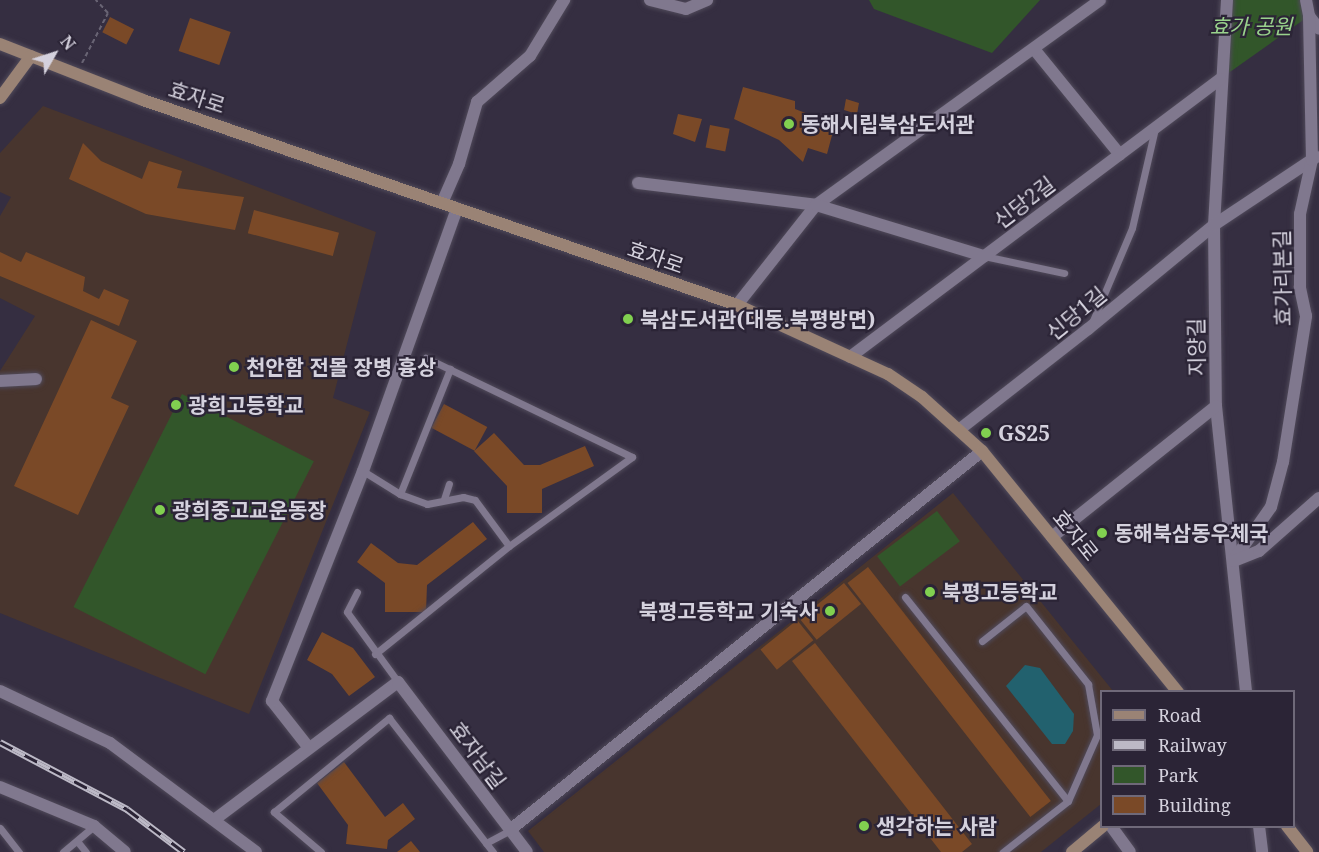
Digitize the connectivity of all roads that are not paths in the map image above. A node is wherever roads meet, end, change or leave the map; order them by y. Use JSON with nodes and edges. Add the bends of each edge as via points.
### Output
{"nodes":[{"id":1,"x":564,"y":0,"type":"edge"},
{"id":2,"x":650,"y":0,"type":"edge"},
{"id":3,"x":707,"y":0,"type":"edge"},
{"id":4,"x":1100,"y":0,"type":"edge"},
{"id":5,"x":1227,"y":0,"type":"edge"},
{"id":6,"x":1306,"y":0,"type":"edge"},
{"id":7,"x":1309,"y":16,"type":"junction"},
{"id":8,"x":1319,"y":29,"type":"edge"},
{"id":9,"x":0,"y":44,"type":"edge"},
{"id":10,"x":1034,"y":49,"type":"junction"},
{"id":11,"x":32,"y":56,"type":"junction"},
{"id":12,"x":1220,"y":79,"type":"junction"},
{"id":13,"x":0,"y":98,"type":"edge"},
{"id":14,"x":1155,"y":128,"type":"junction"},
{"id":15,"x":1120,"y":155,"type":"junction"},
{"id":16,"x":1316,"y":157,"type":"edge"},
{"id":17,"x":638,"y":183,"type":"dead end"},
{"id":18,"x":442,"y":203,"type":"junction"},
{"id":19,"x":816,"y":206,"type":"junction"},
{"id":20,"x":458,"y":208,"type":"junction"},
{"id":21,"x":1214,"y":225,"type":"junction"},
{"id":22,"x":984,"y":256,"type":"junction"},
{"id":23,"x":1064,"y":273,"type":"dead end"},
{"id":24,"x":737,"y":305,"type":"junction"},
{"id":25,"x":1306,"y":316,"type":"junction"},
{"id":26,"x":1319,"y":318,"type":"edge"},
{"id":27,"x":1088,"y":330,"type":"junction"},
{"id":28,"x":850,"y":357,"type":"junction"},
{"id":29,"x":426,"y":358,"type":"dead end"},
{"id":30,"x":450,"y":369,"type":"junction"},
{"id":31,"x":36,"y":379,"type":"dead end"},
{"id":32,"x":0,"y":381,"type":"edge"},
{"id":33,"x":1216,"y":406,"type":"junction"},
{"id":34,"x":960,"y":429,"type":"junction"},
{"id":35,"x":982,"y":451,"type":"junction"},
{"id":36,"x":363,"y":471,"type":"junction"},
{"id":37,"x":449,"y":484,"type":"dead end"},
{"id":38,"x":400,"y":494,"type":"junction"},
{"id":39,"x":1319,"y":498,"type":"edge"},
{"id":40,"x":444,"y":499,"type":"junction"},
{"id":41,"x":1052,"y":537,"type":"junction"},
{"id":42,"x":509,"y":546,"type":"junction"},
{"id":43,"x":1233,"y":561,"type":"junction"},
{"id":44,"x":357,"y":591,"type":"dead end"},
{"id":45,"x":905,"y":597,"type":"dead end"},
{"id":46,"x":982,"y":641,"type":"dead end"},
{"id":47,"x":375,"y":654,"type":"junction"},
{"id":48,"x":398,"y":682,"type":"junction"},
{"id":49,"x":1176,"y":690,"type":"edge"},
{"id":50,"x":1246,"y":690,"type":"edge"},
{"id":51,"x":0,"y":691,"type":"edge"},
{"id":52,"x":309,"y":748,"type":"junction"},
{"id":53,"x":0,"y":787,"type":"edge"},
{"id":54,"x":1068,"y":801,"type":"junction"},
{"id":55,"x":214,"y":820,"type":"junction"},
{"id":56,"x":94,"y":826,"type":"junction"},
{"id":57,"x":0,"y":828,"type":"edge"},
{"id":58,"x":1101,"y":828,"type":"edge"},
{"id":59,"x":1112,"y":828,"type":"edge"},
{"id":60,"x":1259,"y":828,"type":"edge"},
{"id":61,"x":1289,"y":828,"type":"edge"},
{"id":62,"x":510,"y":830,"type":"junction"},
{"id":63,"x":77,"y":841,"type":"junction"},
{"id":64,"x":486,"y":843,"type":"junction"},
{"id":65,"x":19,"y":852,"type":"edge"},
{"id":66,"x":63,"y":852,"type":"edge"},
{"id":67,"x":86,"y":852,"type":"edge"},
{"id":68,"x":125,"y":852,"type":"edge"},
{"id":69,"x":256,"y":852,"type":"edge"},
{"id":70,"x":321,"y":852,"type":"edge"},
{"id":71,"x":493,"y":852,"type":"edge"},
{"id":72,"x":527,"y":852,"type":"edge"},
{"id":73,"x":1003,"y":852,"type":"edge"},
{"id":74,"x":1072,"y":852,"type":"edge"},
{"id":75,"x":1130,"y":852,"type":"edge"},
{"id":76,"x":1262,"y":852,"type":"edge"},
{"id":77,"x":1307,"y":852,"type":"edge"}],
"edges":[{"from":1,"to":18,"type":"street","via":[[530,56],[477,102],[459,164]]},
{"from":2,"to":3,"type":"street","via":[[686,9]]},
{"from":4,"to":10,"type":"street"},
{"from":5,"to":12,"type":"street","name":"지양길"},
{"from":6,"to":7,"type":"street","name":"효가리본길"},
{"from":7,"to":8,"type":"street"},
{"from":7,"to":16,"type":"street","name":"효가리본길"},
{"from":9,"to":11,"type":"street","name":"효자로"},
{"from":10,"to":15,"type":"street"},
{"from":10,"to":19,"type":"street"},
{"from":11,"to":13,"type":"street"},
{"from":11,"to":18,"type":"street","name":"효자로"},
{"from":12,"to":14,"type":"street","name":"신당2길"},
{"from":12,"to":21,"type":"street","name":"지양길"},
{"from":14,"to":15,"type":"street","name":"신당2길"},
{"from":14,"to":27,"type":"lane","via":[[1132,228]]},
{"from":15,"to":22,"type":"street","name":"신당2길"},
{"from":16,"to":21,"type":"street","name":"신당1길"},
{"from":16,"to":25,"type":"street","name":"효가리본길","via":[[1300,214],[1300,287]]},
{"from":17,"to":19,"type":"street"},
{"from":18,"to":20,"type":"street","name":"효자로"},
{"from":19,"to":22,"type":"street"},
{"from":19,"to":24,"type":"street"},
{"from":20,"to":24,"type":"street","name":"효자로"},
{"from":20,"to":36,"type":"street"},
{"from":21,"to":27,"type":"street","name":"신당1길"},
{"from":21,"to":33,"type":"street","name":"지양길"},
{"from":22,"to":23,"type":"lane"},
{"from":22,"to":28,"type":"street","name":"신당2길"},
{"from":24,"to":28,"type":"street","name":"효자로"},
{"from":25,"to":26,"type":"street"},
{"from":25,"to":43,"type":"street","name":"효가리본길","via":[[1283,462],[1271,507]]},
{"from":27,"to":34,"type":"street","name":"신당1길"},
{"from":28,"to":34,"type":"street","name":"효자로","via":[[888,374]]},
{"from":29,"to":30,"type":"lane"},
{"from":30,"to":38,"type":"lane"},
{"from":30,"to":42,"type":"lane","via":[[632,457]]},
{"from":31,"to":32,"type":"street"},
{"from":33,"to":41,"type":"street"},
{"from":33,"to":43,"type":"street","name":"지양길"},
{"from":34,"to":35,"type":"street","name":"효자로"},
{"from":35,"to":41,"type":"street","name":"효자로"},
{"from":35,"to":62,"type":"street"},
{"from":36,"to":38,"type":"lane"},
{"from":36,"to":52,"type":"street","via":[[272,701]]},
{"from":37,"to":40,"type":"lane"},
{"from":38,"to":40,"type":"lane","via":[[427,504]]},
{"from":39,"to":43,"type":"street","via":[[1259,551]]},
{"from":40,"to":42,"type":"lane","via":[[463,497],[476,501]]},
{"from":41,"to":49,"type":"street","name":"효자로"},
{"from":42,"to":47,"type":"lane"},
{"from":43,"to":50,"type":"street","name":"지양길"},
{"from":44,"to":47,"type":"lane","via":[[347,612]]},
{"from":45,"to":54,"type":"lane"},
{"from":46,"to":54,"type":"lane","via":[[1026,606],[1088,684],[1097,735]]},
{"from":47,"to":48,"type":"lane"},
{"from":48,"to":52,"type":"street"},
{"from":48,"to":62,"type":"street","name":"효자남길"},
{"from":51,"to":55,"type":"street","via":[[110,743]]},
{"from":52,"to":55,"type":"street"},
{"from":53,"to":56,"type":"street"},
{"from":54,"to":73,"type":"lane"},
{"from":55,"to":69,"type":"street"},
{"from":56,"to":63,"type":"lane"},
{"from":56,"to":68,"type":"street"},
{"from":57,"to":65,"type":"lane"},
{"from":58,"to":74,"type":"street"},
{"from":59,"to":75,"type":"street"},
{"from":60,"to":76,"type":"street"},
{"from":61,"to":77,"type":"street"},
{"from":62,"to":64,"type":"lane"},
{"from":62,"to":72,"type":"street","name":"효자남길"},
{"from":63,"to":66,"type":"lane"},
{"from":63,"to":67,"type":"lane"},
{"from":64,"to":70,"type":"lane","via":[[389,718],[274,812]]},
{"from":64,"to":71,"type":"lane"}]}
